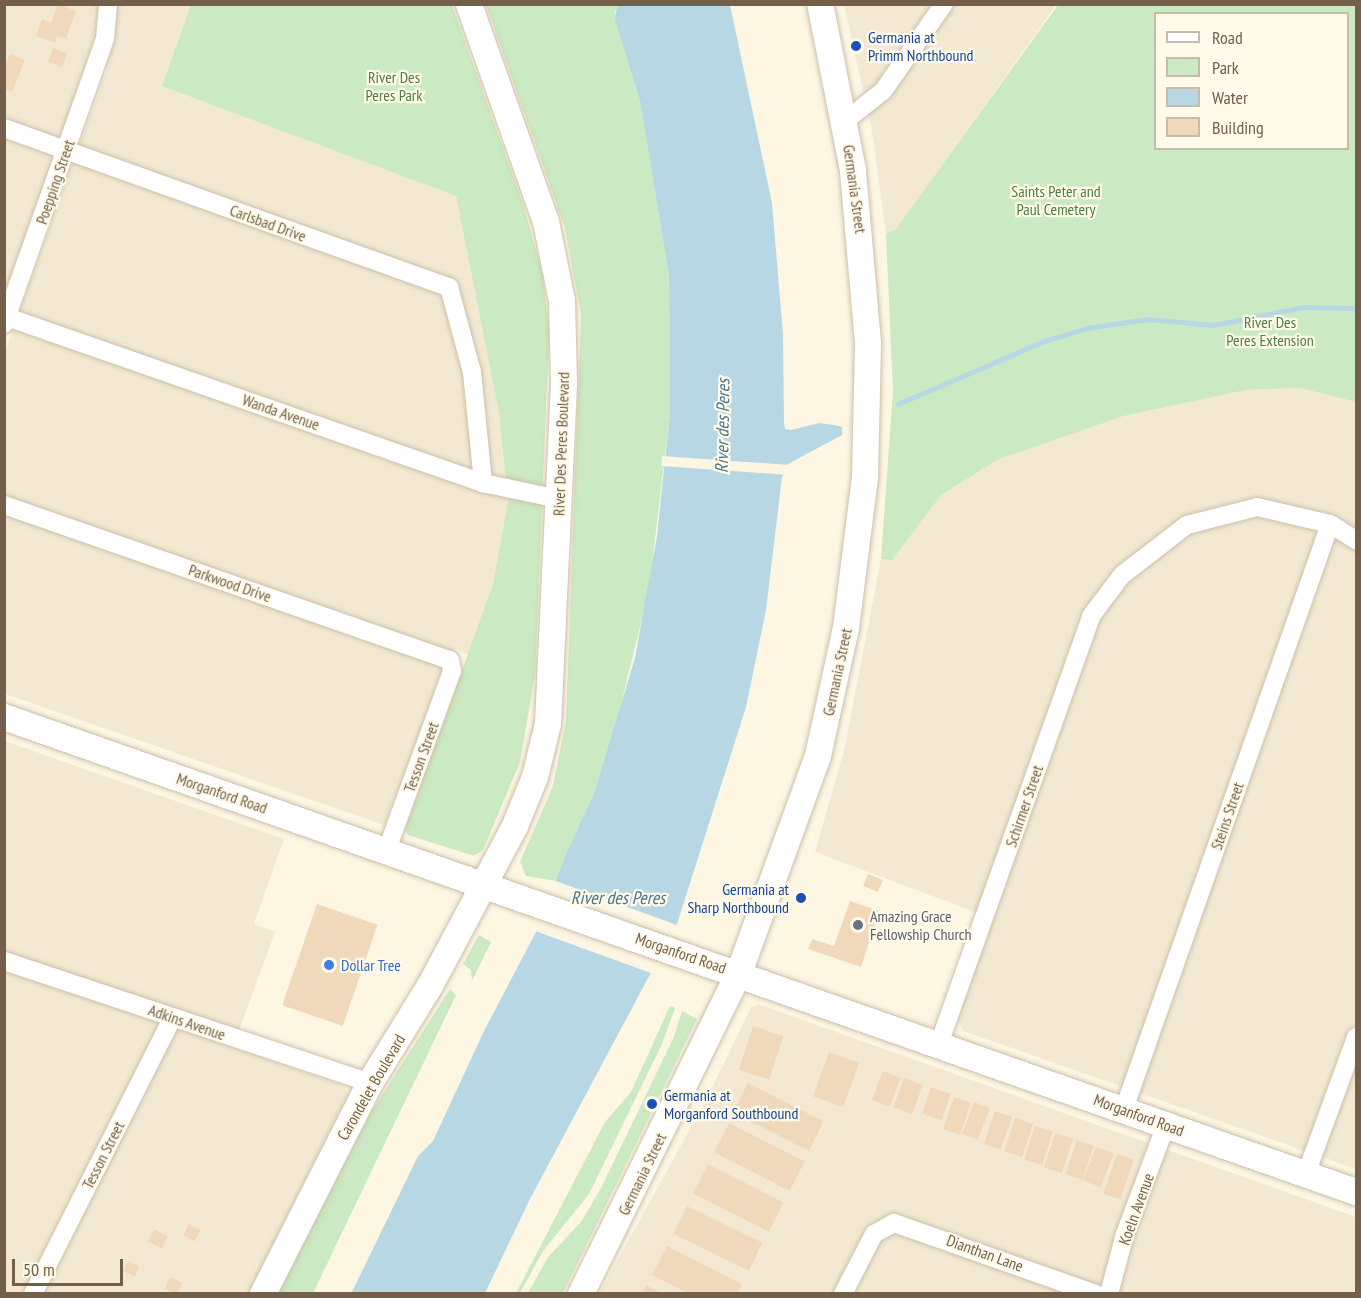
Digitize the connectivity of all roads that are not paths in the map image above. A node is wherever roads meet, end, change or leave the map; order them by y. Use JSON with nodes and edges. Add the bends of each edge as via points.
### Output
{"nodes":[{"id":1,"x":108,"y":4,"type":"edge"},
{"id":2,"x":469,"y":4,"type":"edge"},
{"id":3,"x":820,"y":4,"type":"edge"},
{"id":4,"x":945,"y":4,"type":"edge"},
{"id":5,"x":845,"y":121,"type":"junction"},
{"id":6,"x":4,"y":128,"type":"edge"},
{"id":7,"x":66,"y":151,"type":"junction"},
{"id":8,"x":5,"y":319,"type":"edge"},
{"id":9,"x":483,"y":483,"type":"junction"},
{"id":10,"x":559,"y":499,"type":"junction"},
{"id":11,"x":4,"y":505,"type":"edge"},
{"id":12,"x":1330,"y":524,"type":"junction"},
{"id":13,"x":1356,"y":540,"type":"edge"},
{"id":14,"x":453,"y":663,"type":"joint"},
{"id":15,"x":4,"y":717,"type":"edge"},
{"id":16,"x":387,"y":850,"type":"junction"},
{"id":17,"x":484,"y":885,"type":"junction"},
{"id":18,"x":4,"y":961,"type":"edge"},
{"id":19,"x":739,"y":973,"type":"junction"},
{"id":20,"x":173,"y":1017,"type":"junction"},
{"id":21,"x":1356,"y":1037,"type":"edge"},
{"id":22,"x":939,"y":1044,"type":"junction"},
{"id":23,"x":370,"y":1083,"type":"junction"},
{"id":24,"x":1124,"y":1109,"type":"junction"},
{"id":25,"x":1166,"y":1125,"type":"junction"},
{"id":26,"x":1306,"y":1174,"type":"junction"},
{"id":27,"x":1356,"y":1192,"type":"edge"},
{"id":28,"x":33,"y":1293,"type":"edge"},
{"id":29,"x":263,"y":1293,"type":"edge"},
{"id":30,"x":581,"y":1293,"type":"edge"},
{"id":31,"x":843,"y":1293,"type":"edge"},
{"id":32,"x":1096,"y":1293,"type":"edge"},
{"id":33,"x":1109,"y":1293,"type":"edge"}],
"edges":[{"from":1,"to":7,"type":"street","name":"Poepping Street","via":[[105,39]]},
{"from":2,"to":10,"type":"main road","name":"River Des Peres Boulevard","via":[[546,222],[559,274],[565,354]]},
{"from":3,"to":5,"type":"main road","name":"Germania Street"},
{"from":4,"to":5,"type":"street","via":[[883,90]]},
{"from":5,"to":19,"type":"main road","name":"Germania Street","via":[[860,223],[868,343],[866,463],[856,560],[837,675],[818,756]]},
{"from":6,"to":7,"type":"street","name":"Carlsbad Drive"},
{"from":7,"to":8,"type":"street","name":"Poepping Street"},
{"from":7,"to":9,"type":"street","name":"Carlsbad Drive","via":[[449,286],[472,372]]},
{"from":8,"to":9,"type":"street","name":"Wanda Avenue"},
{"from":9,"to":10,"type":"street","name":"Wanda Avenue"},
{"from":10,"to":17,"type":"main road","name":"River Des Peres Boulevard","via":[[548,724],[528,797]]},
{"from":11,"to":14,"type":"street","name":"Parkwood Drive"},
{"from":12,"to":13,"type":"street"},
{"from":12,"to":22,"type":"street","name":"Schirmer Street","via":[[1257,507],[1188,525],[1122,575],[1091,616]]},
{"from":12,"to":24,"type":"street","name":"Steins Street"},
{"from":14,"to":16,"type":"street","name":"Tesson Street"},
{"from":15,"to":16,"type":"main road","name":"Morganford Road"},
{"from":16,"to":17,"type":"main road","name":"Morganford Road"},
{"from":17,"to":19,"type":"main road","name":"Morganford Road"},
{"from":17,"to":23,"type":"main road","name":"Carondelet Boulevard","via":[[425,995]]},
{"from":18,"to":20,"type":"street","name":"Adkins Avenue"},
{"from":19,"to":22,"type":"main road","name":"Morganford Road"},
{"from":19,"to":30,"type":"main road","name":"Germania Street"},
{"from":20,"to":23,"type":"street","name":"Adkins Avenue"},
{"from":20,"to":28,"type":"street","name":"Tesson Street"},
{"from":21,"to":26,"type":"street"},
{"from":22,"to":24,"type":"main road","name":"Morganford Road"},
{"from":23,"to":29,"type":"main road","name":"Carondelet Boulevard"},
{"from":24,"to":25,"type":"main road","name":"Morganford Road"},
{"from":25,"to":26,"type":"main road","name":"Morganford Road"},
{"from":25,"to":33,"type":"street","name":"Koeln Avenue","via":[[1125,1234]]},
{"from":26,"to":27,"type":"main road","name":"Morganford Road"},
{"from":31,"to":32,"type":"street","name":"Dianthan Lane","via":[[874,1234],[894,1223]]}]}
